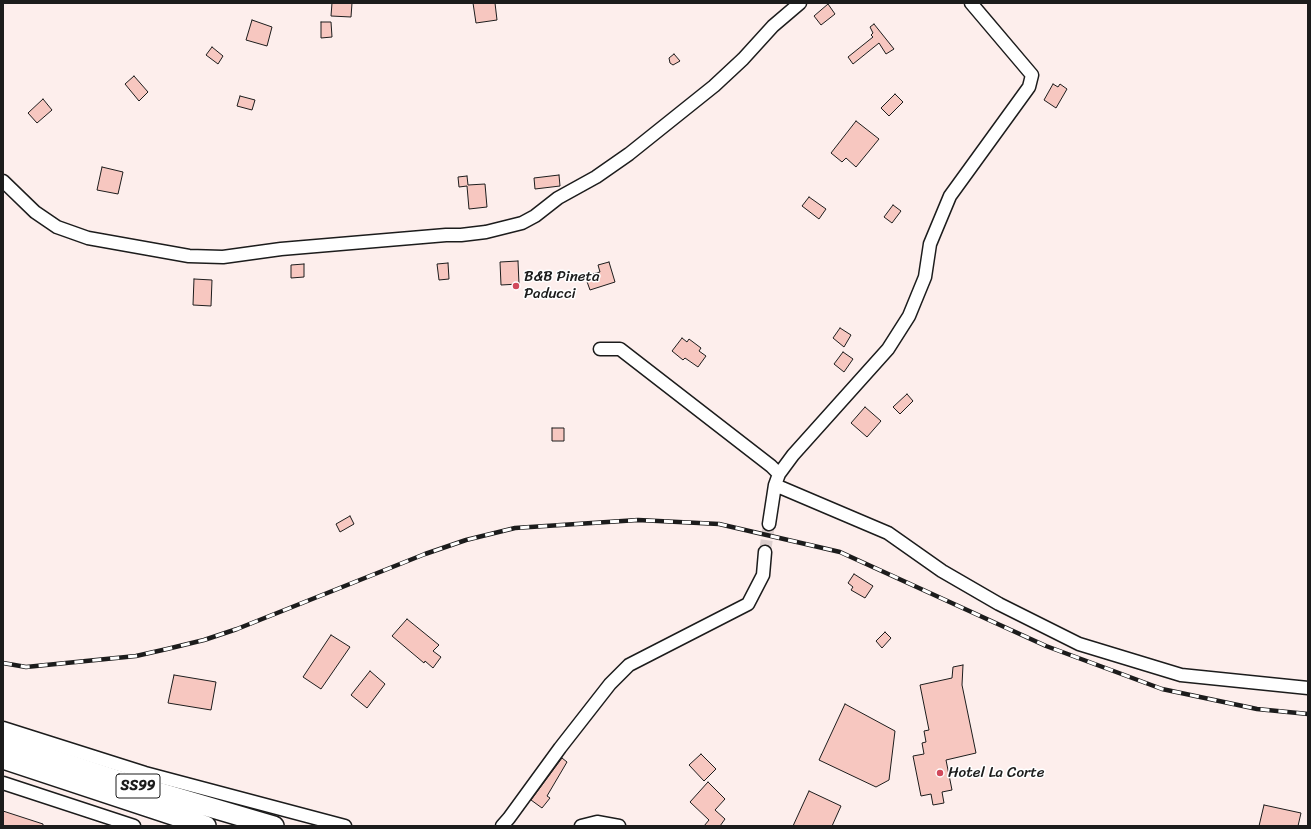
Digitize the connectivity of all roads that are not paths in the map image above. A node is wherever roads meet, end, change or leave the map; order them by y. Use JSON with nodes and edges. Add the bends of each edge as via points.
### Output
{"nodes":[{"id":1,"x":800,"y":3,"type":"edge"},
{"id":2,"x":971,"y":3,"type":"edge"},
{"id":3,"x":3,"y":182,"type":"edge"},
{"id":4,"x":600,"y":349,"type":"dead end"},
{"id":5,"x":777,"y":480,"type":"junction"},
{"id":6,"x":769,"y":524,"type":"tunnel mouth"},
{"id":7,"x":765,"y":552,"type":"tunnel mouth"},
{"id":8,"x":1308,"y":688,"type":"edge"},
{"id":9,"x":3,"y":728,"type":"edge"},
{"id":10,"x":3,"y":743,"type":"edge"},
{"id":11,"x":3,"y":759,"type":"edge"},
{"id":12,"x":3,"y":783,"type":"edge"},
{"id":13,"x":134,"y":826,"type":"edge"},
{"id":14,"x":206,"y":826,"type":"edge"},
{"id":15,"x":274,"y":826,"type":"edge"},
{"id":16,"x":345,"y":826,"type":"edge"},
{"id":17,"x":502,"y":826,"type":"edge"},
{"id":18,"x":581,"y":826,"type":"edge"},
{"id":19,"x":619,"y":826,"type":"edge"}],
"edges":[{"from":1,"to":3,"type":"street","via":[[773,26],[714,86],[629,154],[596,177],[558,198],[535,216],[486,232],[281,249],[223,257],[189,256],[88,238],[58,227],[34,212]]},
{"from":2,"to":5,"type":"street","via":[[1032,75],[1029,87],[950,196],[930,244],[925,277],[909,316],[888,349],[794,455]]},
{"from":4,"to":5,"type":"street","via":[[620,349],[771,466]]},
{"from":5,"to":6,"type":"street"},
{"from":5,"to":8,"type":"street","via":[[888,533],[942,571],[999,604],[1079,644],[1181,675]]},
{"from":7,"to":17,"type":"street","via":[[763,575],[748,604],[629,666],[610,684]]},
{"from":9,"to":16,"type":"street","via":[[152,775]]},
{"from":10,"to":15,"type":"highway","number":"SS99"},
{"from":11,"to":14,"type":"highway","number":"SS99"},
{"from":12,"to":13,"type":"street"},
{"from":18,"to":19,"type":"street","via":[[597,822]]}]}
